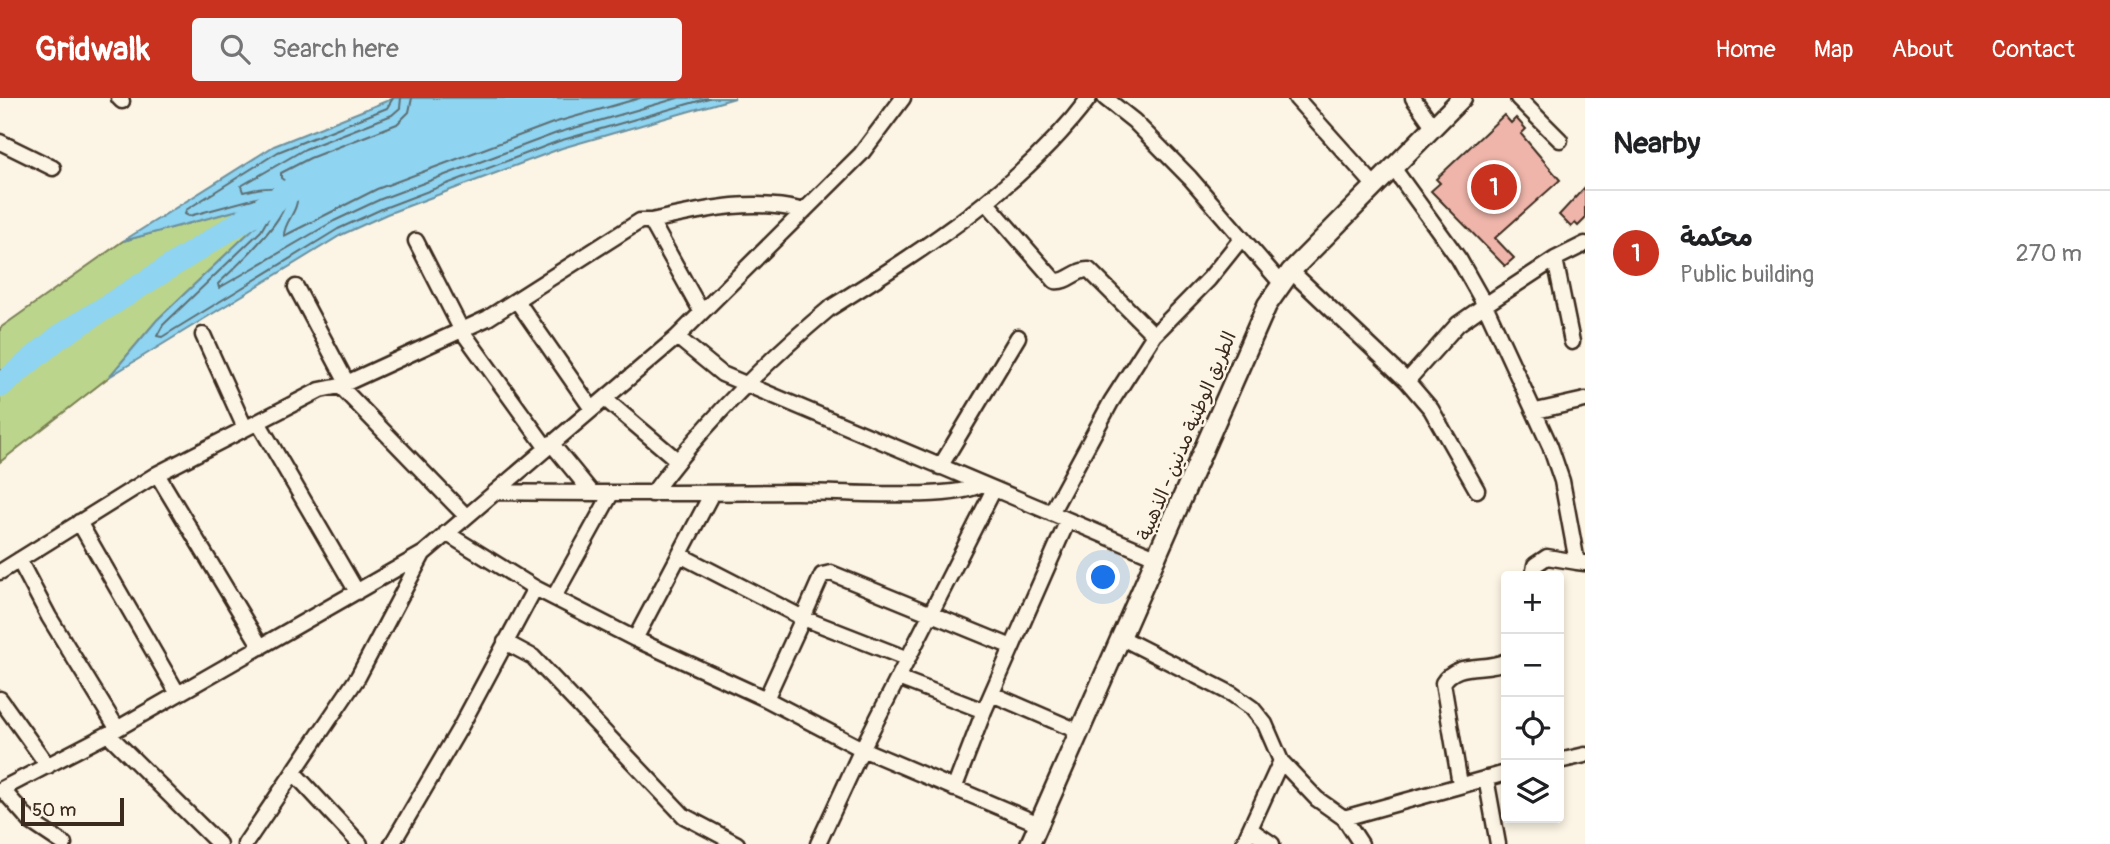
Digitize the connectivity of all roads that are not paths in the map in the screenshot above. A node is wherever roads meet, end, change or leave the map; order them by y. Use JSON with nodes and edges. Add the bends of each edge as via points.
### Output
{"nodes":[{"id":1,"x":902,"y":98,"type":"edge"},
{"id":2,"x":1089,"y":98,"type":"edge"},
{"id":3,"x":1296,"y":98,"type":"edge"},
{"id":4,"x":1413,"y":98,"type":"edge"},
{"id":5,"x":1462,"y":98,"type":"edge"},
{"id":6,"x":1518,"y":98,"type":"edge"},
{"id":7,"x":1112,"y":99,"type":"edge"},
{"id":8,"x":1433,"y":126,"type":"junction"},
{"id":9,"x":1560,"y":140,"type":"dead end"},
{"id":10,"x":0,"y":142,"type":"edge"},
{"id":11,"x":52,"y":168,"type":"dead end"},
{"id":12,"x":1394,"y":169,"type":"junction"},
{"id":13,"x":1375,"y":186,"type":"junction"},
{"id":14,"x":987,"y":204,"type":"junction"},
{"id":15,"x":804,"y":211,"type":"junction"},
{"id":16,"x":651,"y":221,"type":"junction"},
{"id":17,"x":1241,"y":239,"type":"junction"},
{"id":18,"x":416,"y":241,"type":"dead end"},
{"id":19,"x":1585,"y":244,"type":"edge"},
{"id":20,"x":1555,"y":258,"type":"junction"},
{"id":21,"x":1286,"y":277,"type":"junction"},
{"id":22,"x":296,"y":287,"type":"dead end"},
{"id":23,"x":517,"y":301,"type":"junction"},
{"id":24,"x":1485,"y":305,"type":"junction"},
{"id":25,"x":701,"y":311,"type":"junction"},
{"id":26,"x":462,"y":331,"type":"junction"},
{"id":27,"x":203,"y":335,"type":"dead end"},
{"id":28,"x":1154,"y":335,"type":"junction"},
{"id":29,"x":677,"y":337,"type":"junction"},
{"id":30,"x":1018,"y":337,"type":"dead end"},
{"id":31,"x":1572,"y":342,"type":"dead end"},
{"id":32,"x":1407,"y":381,"type":"junction"},
{"id":33,"x":344,"y":384,"type":"junction"},
{"id":34,"x":746,"y":385,"type":"junction"},
{"id":35,"x":605,"y":399,"type":"junction"},
{"id":36,"x":1585,"y":400,"type":"edge"},
{"id":37,"x":592,"y":410,"type":"junction"},
{"id":38,"x":1536,"y":411,"type":"junction"},
{"id":39,"x":251,"y":425,"type":"junction"},
{"id":40,"x":548,"y":445,"type":"junction"},
{"id":41,"x":677,"y":460,"type":"junction"},
{"id":42,"x":940,"y":467,"type":"junction"},
{"id":43,"x":158,"y":474,"type":"junction"},
{"id":44,"x":987,"y":486,"type":"junction"},
{"id":45,"x":1477,"y":491,"type":"dead end"},
{"id":46,"x":495,"y":492,"type":"junction"},
{"id":47,"x":592,"y":493,"type":"junction"},
{"id":48,"x":611,"y":494,"type":"junction"},
{"id":49,"x":652,"y":494,"type":"junction"},
{"id":50,"x":710,"y":495,"type":"junction"},
{"id":51,"x":1051,"y":513,"type":"junction"},
{"id":52,"x":466,"y":516,"type":"junction"},
{"id":53,"x":1069,"y":520,"type":"junction"},
{"id":54,"x":79,"y":522,"type":"junction"},
{"id":55,"x":446,"y":533,"type":"junction"},
{"id":56,"x":424,"y":553,"type":"junction"},
{"id":57,"x":680,"y":555,"type":"junction"},
{"id":58,"x":1158,"y":558,"type":"junction"},
{"id":59,"x":19,"y":559,"type":"junction"},
{"id":60,"x":1581,"y":562,"type":"edge"},
{"id":61,"x":1534,"y":571,"type":"edge"},
{"id":62,"x":0,"y":572,"type":"edge"},
{"id":63,"x":534,"y":588,"type":"junction"},
{"id":64,"x":357,"y":592,"type":"junction"},
{"id":65,"x":554,"y":597,"type":"junction"},
{"id":66,"x":930,"y":615,"type":"junction"},
{"id":67,"x":803,"y":618,"type":"junction"},
{"id":68,"x":1122,"y":638,"type":"junction"},
{"id":69,"x":635,"y":639,"type":"junction"},
{"id":70,"x":505,"y":642,"type":"junction"},
{"id":71,"x":261,"y":647,"type":"junction"},
{"id":72,"x":1012,"y":647,"type":"junction"},
{"id":73,"x":908,"y":659,"type":"junction"},
{"id":74,"x":1501,"y":662,"type":"edge"},
{"id":75,"x":898,"y":678,"type":"junction"},
{"id":76,"x":178,"y":694,"type":"junction"},
{"id":77,"x":992,"y":694,"type":"junction"},
{"id":78,"x":0,"y":699,"type":"edge"},
{"id":79,"x":766,"y":699,"type":"junction"},
{"id":80,"x":984,"y":711,"type":"junction"},
{"id":81,"x":112,"y":731,"type":"junction"},
{"id":82,"x":1080,"y":732,"type":"junction"},
{"id":83,"x":862,"y":749,"type":"junction"},
{"id":84,"x":1585,"y":755,"type":"edge"},
{"id":85,"x":1563,"y":760,"type":"edge"},
{"id":86,"x":1281,"y":761,"type":"junction"},
{"id":87,"x":48,"y":766,"type":"junction"},
{"id":88,"x":295,"y":774,"type":"junction"},
{"id":89,"x":1501,"y":774,"type":"edge"},
{"id":90,"x":1486,"y":778,"type":"junction"},
{"id":91,"x":1460,"y":784,"type":"junction"},
{"id":92,"x":1,"y":789,"type":"edge"},
{"id":93,"x":954,"y":789,"type":"junction"},
{"id":94,"x":1344,"y":818,"type":"junction"},
{"id":95,"x":1038,"y":824,"type":"junction"},
{"id":96,"x":1250,"y":829,"type":"junction"},
{"id":97,"x":64,"y":844,"type":"edge"},
{"id":98,"x":219,"y":844,"type":"edge"},
{"id":99,"x":245,"y":844,"type":"edge"},
{"id":100,"x":360,"y":844,"type":"edge"},
{"id":101,"x":392,"y":844,"type":"edge"},
{"id":102,"x":737,"y":844,"type":"edge"},
{"id":103,"x":818,"y":844,"type":"edge"},
{"id":104,"x":1030,"y":844,"type":"edge"},
{"id":105,"x":1243,"y":844,"type":"edge"},
{"id":106,"x":1272,"y":844,"type":"edge"},
{"id":107,"x":1361,"y":844,"type":"edge"},
{"id":108,"x":1498,"y":844,"type":"edge"}],
"edges":[{"from":1,"to":15,"type":"street","via":[[861,154]]},
{"from":2,"to":14,"type":"street","via":[[1068,126]]},
{"from":3,"to":13,"type":"street"},
{"from":4,"to":8,"type":"street"},
{"from":5,"to":8,"type":"main road","name":"الطريق الوطنية مدنين - الذهيبة"},
{"from":6,"to":9,"type":"street"},
{"from":7,"to":17,"type":"street","via":[[1190,178]]},
{"from":8,"to":12,"type":"main road","name":"الطريق الوطنية مدنين - الذهيبة"},
{"from":10,"to":11,"type":"street"},
{"from":12,"to":13,"type":"main road","name":"الطريق الوطنية مدنين - الذهيبة"},
{"from":12,"to":24,"type":"street","via":[[1459,259]]},
{"from":13,"to":21,"type":"main road","name":"الطريق الوطنية مدنين - الذهيبة"},
{"from":14,"to":28,"type":"street","via":[[1055,281],[1089,270]]},
{"from":14,"to":34,"type":"street","via":[[830,308]]},
{"from":15,"to":16,"type":"street","via":[[766,203]]},
{"from":15,"to":25,"type":"street"},
{"from":16,"to":23,"type":"street","via":[[640,221]]},
{"from":16,"to":25,"type":"street"},
{"from":17,"to":21,"type":"street"},
{"from":17,"to":28,"type":"street"},
{"from":18,"to":26,"type":"street"},
{"from":19,"to":20,"type":"street"},
{"from":20,"to":24,"type":"street"},
{"from":20,"to":31,"type":"street"},
{"from":21,"to":32,"type":"street"},
{"from":21,"to":58,"type":"main road","name":"الطريق الوطنية مدنين - الذهيبة","via":[[1257,322]]},
{"from":22,"to":33,"type":"street"},
{"from":23,"to":26,"type":"street"},
{"from":23,"to":37,"type":"street"},
{"from":24,"to":32,"type":"street","via":[[1458,324]]},
{"from":24,"to":38,"type":"street"},
{"from":25,"to":29,"type":"street"},
{"from":26,"to":33,"type":"street"},
{"from":26,"to":40,"type":"street"},
{"from":27,"to":39,"type":"street"},
{"from":28,"to":51,"type":"street","via":[[1111,402]]},
{"from":29,"to":34,"type":"street","via":[[722,374]]},
{"from":29,"to":35,"type":"street"},
{"from":30,"to":42,"type":"street"},
{"from":32,"to":45,"type":"street","via":[[1447,432]]},
{"from":33,"to":39,"type":"street","via":[[320,390]]},
{"from":33,"to":52,"type":"street"},
{"from":34,"to":41,"type":"street"},
{"from":34,"to":42,"type":"street"},
{"from":35,"to":37,"type":"street"},
{"from":35,"to":41,"type":"street"},
{"from":36,"to":38,"type":"street"},
{"from":37,"to":40,"type":"street"},
{"from":38,"to":60,"type":"street","via":[[1562,481]]},
{"from":39,"to":43,"type":"street"},
{"from":39,"to":64,"type":"street"},
{"from":40,"to":46,"type":"street"},
{"from":40,"to":47,"type":"street"},
{"from":41,"to":49,"type":"street"},
{"from":42,"to":44,"type":"street"},
{"from":43,"to":54,"type":"street"},
{"from":43,"to":71,"type":"street"},
{"from":44,"to":50,"type":"street","via":[[953,493]]},
{"from":44,"to":51,"type":"street"},
{"from":44,"to":66,"type":"street"},
{"from":46,"to":47,"type":"street"},
{"from":46,"to":52,"type":"street"},
{"from":47,"to":48,"type":"street"},
{"from":48,"to":49,"type":"street"},
{"from":48,"to":65,"type":"street"},
{"from":49,"to":50,"type":"street"},
{"from":50,"to":57,"type":"street"},
{"from":51,"to":53,"type":"street"},
{"from":52,"to":55,"type":"street"},
{"from":53,"to":58,"type":"street"},
{"from":53,"to":72,"type":"street"},
{"from":54,"to":59,"type":"street"},
{"from":54,"to":76,"type":"street"},
{"from":55,"to":56,"type":"street"},
{"from":55,"to":63,"type":"street"},
{"from":56,"to":64,"type":"street"},
{"from":56,"to":88,"type":"street","via":[[358,677]]},
{"from":57,"to":67,"type":"street"},
{"from":57,"to":69,"type":"street"},
{"from":58,"to":68,"type":"main road","name":"الطريق الوطنية مدنين - الذهيبة"},
{"from":59,"to":62,"type":"street"},
{"from":59,"to":81,"type":"street"},
{"from":60,"to":61,"type":"street","via":[[1547,557]]},
{"from":63,"to":65,"type":"street"},
{"from":63,"to":70,"type":"street"},
{"from":64,"to":71,"type":"street"},
{"from":65,"to":69,"type":"street"},
{"from":66,"to":67,"type":"street","via":[[831,573],[822,575]]},
{"from":66,"to":72,"type":"street"},
{"from":66,"to":73,"type":"street"},
{"from":67,"to":73,"type":"street"},
{"from":67,"to":79,"type":"street"},
{"from":68,"to":82,"type":"main road","name":"الطريق الوطنية مدنين - الذهيبة"},
{"from":68,"to":86,"type":"street","via":[[1252,708],[1265,724]]},
{"from":69,"to":79,"type":"street"},
{"from":70,"to":101,"type":"street"},
{"from":70,"to":102,"type":"street","via":[[533,657],[684,816]]},
{"from":71,"to":76,"type":"street"},
{"from":72,"to":77,"type":"street"},
{"from":73,"to":75,"type":"street"},
{"from":74,"to":91,"type":"street","via":[[1460,668],[1443,683]]},
{"from":75,"to":80,"type":"street"},
{"from":75,"to":83,"type":"street"},
{"from":76,"to":81,"type":"street"},
{"from":77,"to":80,"type":"street"},
{"from":77,"to":82,"type":"street"},
{"from":78,"to":87,"type":"street"},
{"from":79,"to":83,"type":"street"},
{"from":80,"to":93,"type":"street"},
{"from":81,"to":87,"type":"street"},
{"from":81,"to":98,"type":"street"},
{"from":82,"to":95,"type":"main road","name":"الطريق الوطنية مدنين - الذهيبة"},
{"from":83,"to":93,"type":"street"},
{"from":83,"to":103,"type":"street"},
{"from":84,"to":85,"type":"street"},
{"from":86,"to":94,"type":"street","via":[[1317,799]]},
{"from":86,"to":96,"type":"street"},
{"from":87,"to":92,"type":"street"},
{"from":88,"to":99,"type":"street"},
{"from":88,"to":100,"type":"street"},
{"from":89,"to":90,"type":"street"},
{"from":90,"to":91,"type":"street"},
{"from":90,"to":108,"type":"street"},
{"from":91,"to":94,"type":"street"},
{"from":92,"to":97,"type":"street","via":[[32,822]]},
{"from":93,"to":95,"type":"street"},
{"from":94,"to":107,"type":"street"},
{"from":95,"to":104,"type":"main road","name":"الطريق الوطنية مدنين - الذهيبة"},
{"from":96,"to":105,"type":"street"},
{"from":96,"to":106,"type":"street"}]}
